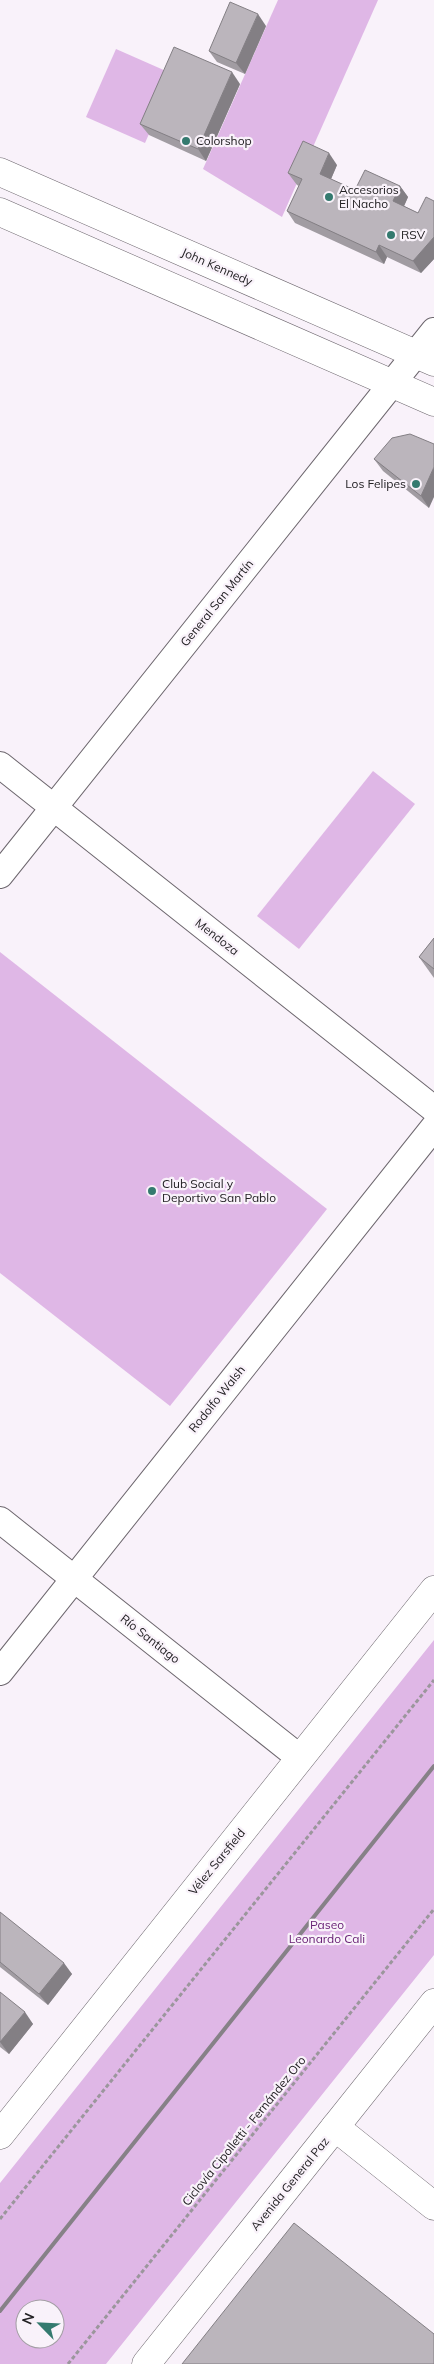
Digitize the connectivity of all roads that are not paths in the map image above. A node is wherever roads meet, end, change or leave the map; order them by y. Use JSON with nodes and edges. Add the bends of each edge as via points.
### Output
{"nodes":[{"id":1,"x":0,"y":172,"type":"edge"},
{"id":2,"x":0,"y":212,"type":"edge"},
{"id":3,"x":434,"y":331,"type":"edge"},
{"id":4,"x":425,"y":358,"type":"edge"},
{"id":5,"x":392,"y":384,"type":"junction"},
{"id":6,"x":434,"y":402,"type":"edge"},
{"id":7,"x":0,"y":765,"type":"edge"},
{"id":8,"x":54,"y":808,"type":"junction"},
{"id":9,"x":0,"y":875,"type":"edge"},
{"id":10,"x":434,"y":1109,"type":"edge"},
{"id":11,"x":434,"y":1127,"type":"edge"},
{"id":12,"x":0,"y":1520,"type":"edge"},
{"id":13,"x":74,"y":1579,"type":"junction"},
{"id":14,"x":434,"y":1590,"type":"edge"},
{"id":15,"x":0,"y":1672,"type":"edge"},
{"id":16,"x":300,"y":1758,"type":"junction"},
{"id":17,"x":434,"y":2004,"type":"edge"},
{"id":18,"x":335,"y":2127,"type":"junction"},
{"id":19,"x":0,"y":2135,"type":"edge"},
{"id":20,"x":434,"y":2206,"type":"edge"},
{"id":21,"x":146,"y":2364,"type":"edge"}],
"edges":[{"from":1,"to":4,"type":"main road","name":"John Kennedy"},
{"from":2,"to":5,"type":"main road"},
{"from":3,"to":4,"type":"street","name":"General San Martín"},
{"from":4,"to":5,"type":"street","name":"General San Martín"},
{"from":5,"to":6,"type":"main road"},
{"from":5,"to":8,"type":"street","name":"General San Martín"},
{"from":7,"to":8,"type":"street","name":"Mendoza"},
{"from":8,"to":9,"type":"street","name":"General San Martín"},
{"from":8,"to":10,"type":"street","name":"Mendoza"},
{"from":11,"to":13,"type":"street","name":"Rodolfo Walsh"},
{"from":12,"to":13,"type":"street","name":"Río Santiago"},
{"from":13,"to":15,"type":"street","name":"Rodolfo Walsh"},
{"from":13,"to":16,"type":"street","name":"Río Santiago"},
{"from":14,"to":16,"type":"main road","name":"Vélez Sarsfield"},
{"from":16,"to":19,"type":"main road","name":"Vélez Sarsfield"},
{"from":17,"to":18,"type":"main road","name":"Avenida General Paz"},
{"from":18,"to":20,"type":"main road"},
{"from":18,"to":21,"type":"main road","name":"Avenida General Paz"}]}
